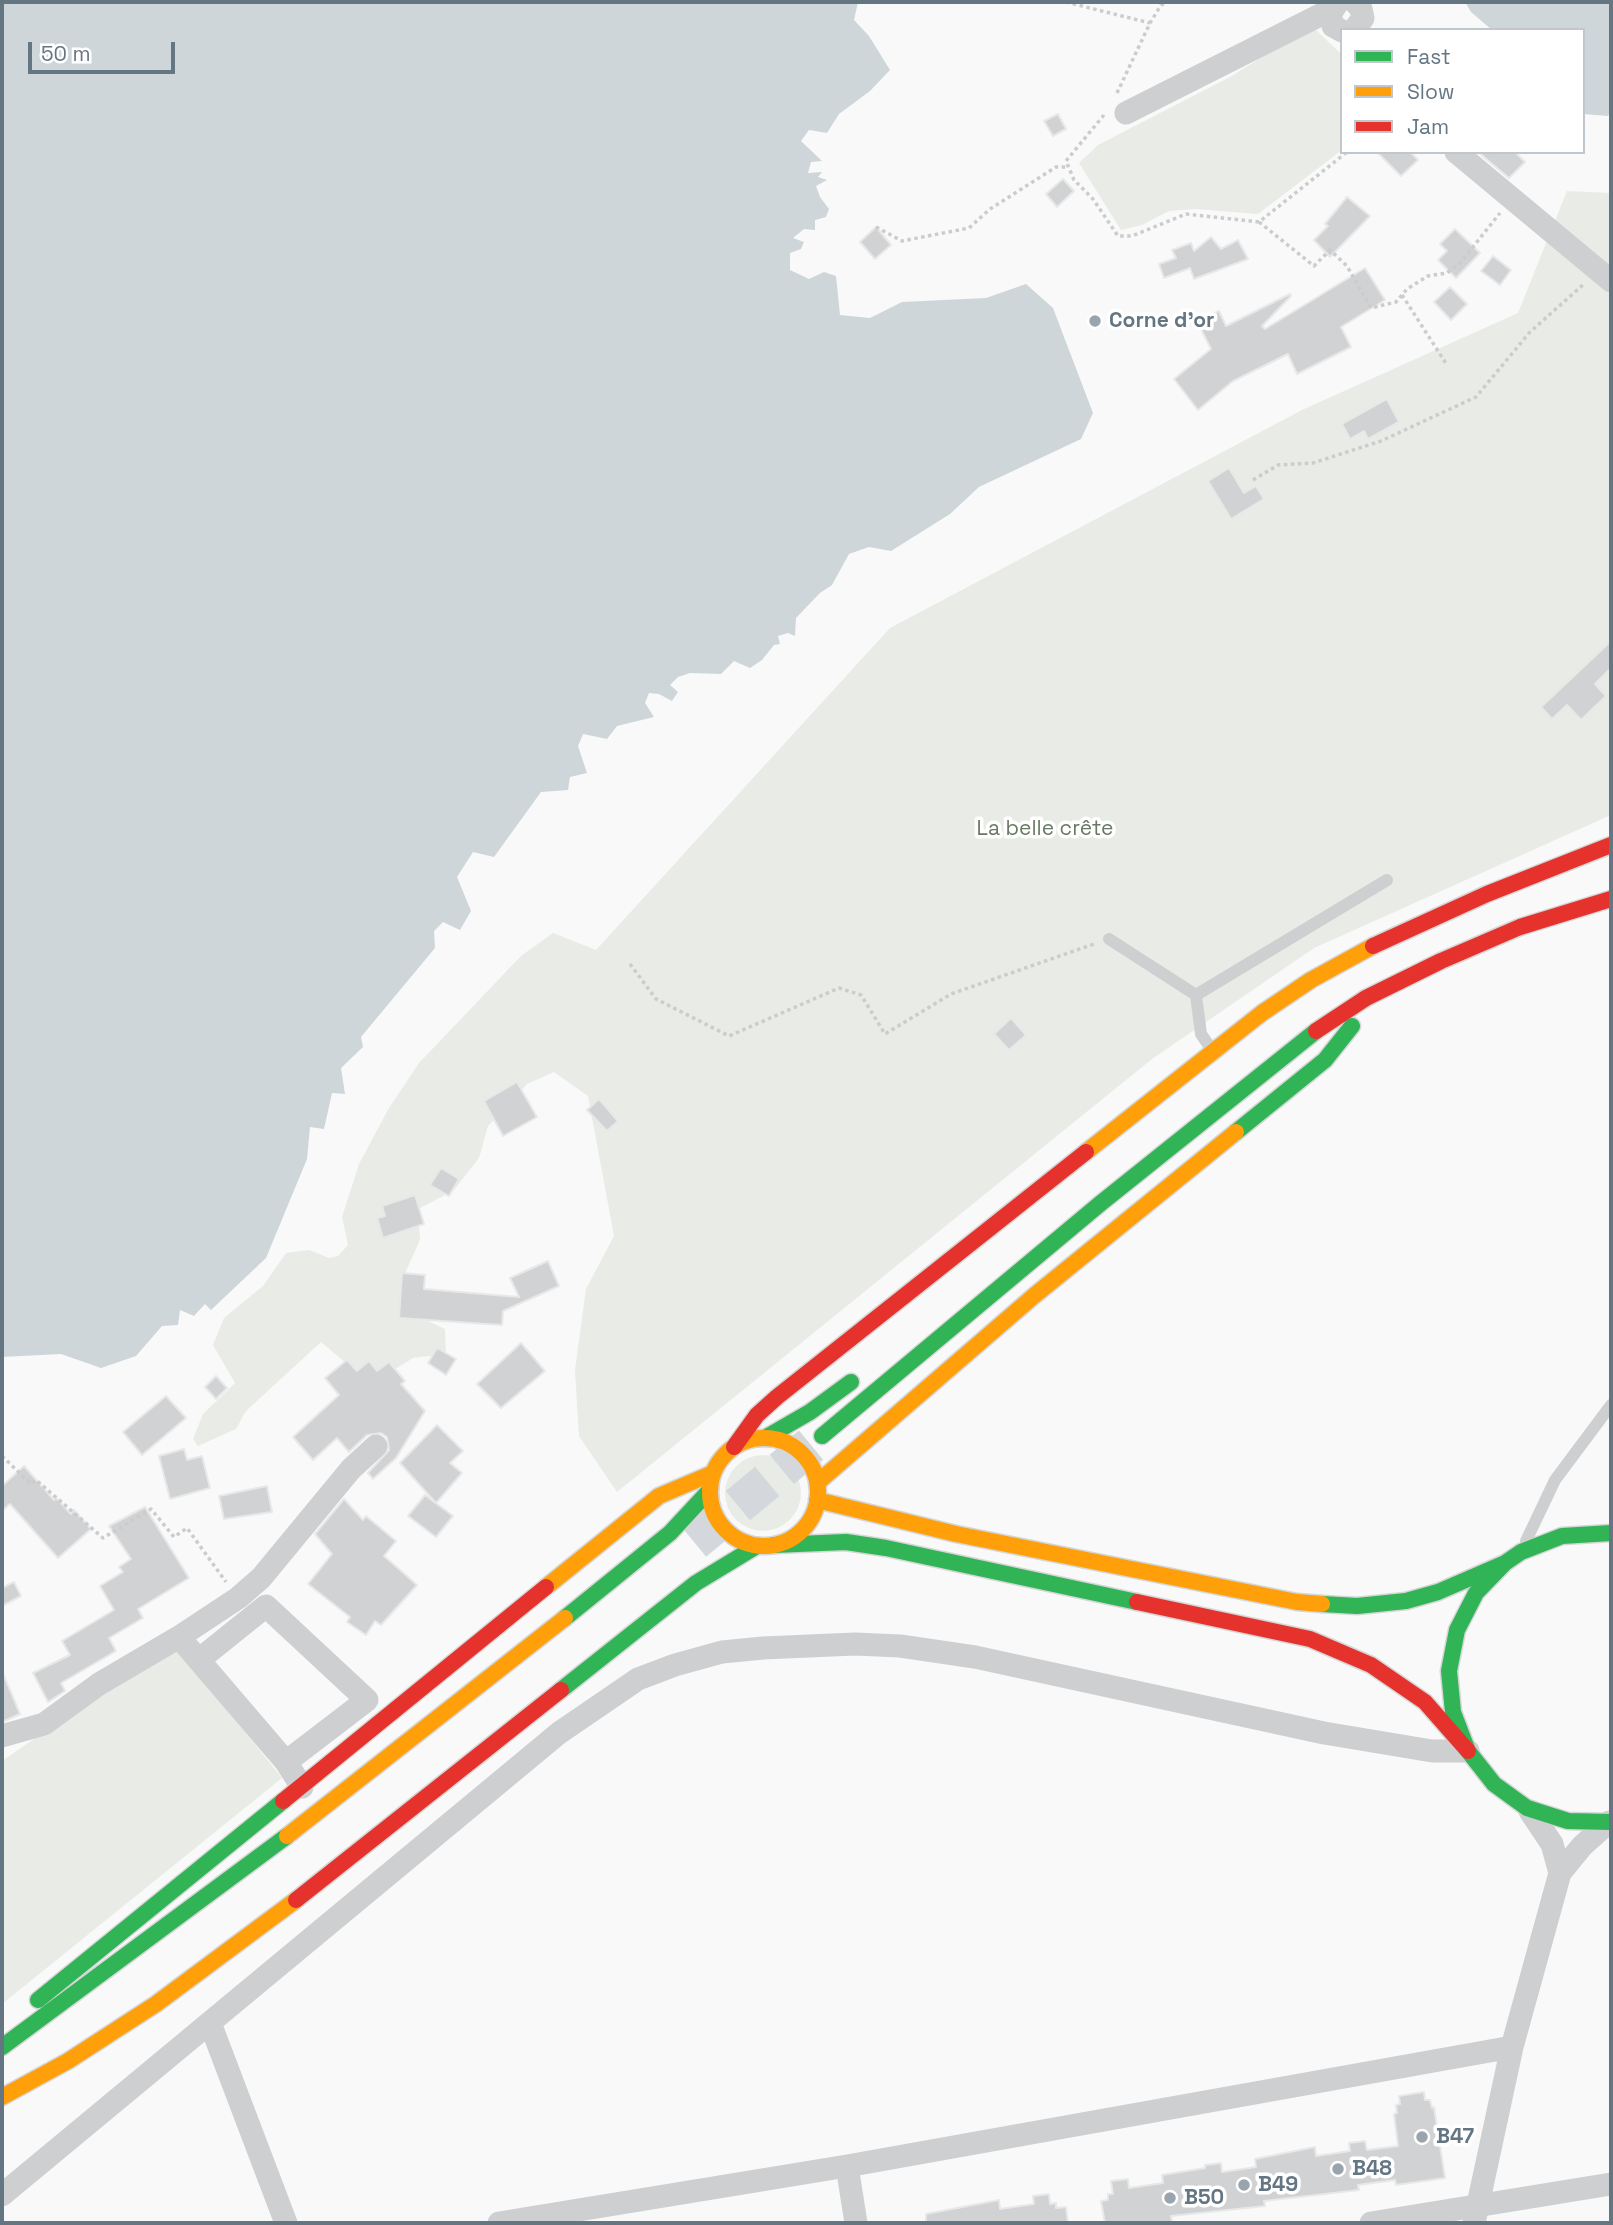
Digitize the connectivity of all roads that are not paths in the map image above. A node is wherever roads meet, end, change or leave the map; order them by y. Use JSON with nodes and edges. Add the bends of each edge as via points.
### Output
{"nodes":[{"id":1,"x":1355,"y":2,"type":"edge"},
{"id":2,"x":1335,"y":5,"type":"edge"},
{"id":3,"x":1356,"y":28,"type":"edge"},
{"id":4,"x":1340,"y":29,"type":"edge"},
{"id":5,"x":1115,"y":109,"type":"road end"},
{"id":6,"x":1458,"y":154,"type":"edge"},
{"id":7,"x":1605,"y":275,"type":"edge"},
{"id":8,"x":1611,"y":845,"type":"edge"},
{"id":9,"x":1387,"y":880,"type":"dead end"},
{"id":10,"x":1611,"y":900,"type":"edge"},
{"id":11,"x":1109,"y":939,"type":"road end"},
{"id":12,"x":1196,"y":995,"type":"junction"},
{"id":13,"x":1357,"y":1003,"type":"junction"},
{"id":14,"x":1371,"y":1015,"type":"dead end"},
{"id":15,"x":1294,"y":1026,"type":"dead end"},
{"id":16,"x":1352,"y":1026,"type":"junction"},
{"id":17,"x":1212,"y":1050,"type":"junction"},
{"id":18,"x":861,"y":1374,"type":"dead end"},
{"id":19,"x":1611,"y":1405,"type":"edge"},
{"id":20,"x":765,"y":1438,"type":"junction"},
{"id":21,"x":867,"y":1439,"type":"junction"},
{"id":22,"x":376,"y":1446,"type":"dead end"},
{"id":23,"x":734,"y":1447,"type":"junction"},
{"id":24,"x":855,"y":1472,"type":"dead end"},
{"id":25,"x":711,"y":1481,"type":"junction"},
{"id":26,"x":859,"y":1489,"type":"dead end"},
{"id":27,"x":817,"y":1491,"type":"junction"},
{"id":28,"x":912,"y":1524,"type":"junction"},
{"id":29,"x":1611,"y":1533,"type":"edge"},
{"id":30,"x":765,"y":1545,"type":"junction"},
{"id":31,"x":1521,"y":1552,"type":"junction"},
{"id":32,"x":1505,"y":1563,"type":"junction"},
{"id":33,"x":179,"y":1637,"type":"junction"},
{"id":34,"x":200,"y":1659,"type":"junction"},
{"id":35,"x":2,"y":1736,"type":"edge"},
{"id":36,"x":1468,"y":1751,"type":"junction"},
{"id":37,"x":286,"y":1762,"type":"junction"},
{"id":38,"x":302,"y":1787,"type":"junction"},
{"id":39,"x":1527,"y":1808,"type":"junction"},
{"id":40,"x":1610,"y":1822,"type":"edge"},
{"id":41,"x":366,"y":1823,"type":"dead end"},
{"id":42,"x":1560,"y":1873,"type":"junction"},
{"id":43,"x":210,"y":2023,"type":"junction"},
{"id":44,"x":3,"y":2046,"type":"edge"},
{"id":45,"x":1512,"y":2047,"type":"junction"},
{"id":46,"x":2,"y":2096,"type":"edge"},
{"id":47,"x":847,"y":2166,"type":"junction"},
{"id":48,"x":1611,"y":2184,"type":"edge"},
{"id":49,"x":2,"y":2195,"type":"edge"},
{"id":50,"x":1477,"y":2215,"type":"edge"},
{"id":51,"x":286,"y":2223,"type":"edge"},
{"id":52,"x":499,"y":2223,"type":"edge"},
{"id":53,"x":856,"y":2223,"type":"edge"},
{"id":54,"x":1371,"y":2223,"type":"edge"}],
"edges":[{"from":1,"to":3,"type":"street","via":[[1363,18]]},
{"from":2,"to":4,"type":"street","via":[[1331,20]]},
{"from":2,"to":5,"type":"street"},
{"from":6,"to":7,"type":"street"},
{"from":8,"to":17,"type":"main road","via":[[1378,943],[1311,980]]},
{"from":9,"to":12,"type":"lane"},
{"from":10,"to":13,"type":"main road","via":[[1520,928]]},
{"from":11,"to":12,"type":"lane"},
{"from":12,"to":17,"type":"lane","via":[[1201,1034]]},
{"from":13,"to":15,"type":"main road"},
{"from":13,"to":16,"type":"main road","via":[[1285,1053],[826,1441],[1286,1070]]},
{"from":14,"to":16,"type":"main road"},
{"from":16,"to":21,"type":"main road","via":[[1319,1066],[1035,1295]]},
{"from":17,"to":23,"type":"main road","via":[[777,1397]]},
{"from":18,"to":20,"type":"main road"},
{"from":19,"to":31,"type":"lane","via":[[1555,1480]]},
{"from":20,"to":23,"type":"main road"},
{"from":20,"to":27,"type":"main road","via":[[784,1441],[800,1451],[811,1465]]},
{"from":21,"to":24,"type":"main road"},
{"from":21,"to":27,"type":"main road"},
{"from":22,"to":33,"type":"street","via":[[351,1469],[261,1578]]},
{"from":23,"to":25,"type":"main road","via":[[721,1458]]},
{"from":25,"to":30,"type":"main road","via":[[711,1506],[718,1521],[742,1541]]},
{"from":25,"to":38,"type":"main road","via":[[659,1496]]},
{"from":25,"to":44,"type":"main road","via":[[670,1533],[531,1645],[218,1890]]},
{"from":26,"to":28,"type":"main road","via":[[875,1505]]},
{"from":27,"to":28,"type":"main road"},
{"from":27,"to":30,"type":"main road","via":[[812,1516],[803,1529],[789,1539]]},
{"from":28,"to":32,"type":"main road","via":[[1297,1602],[1357,1606],[1438,1592]]},
{"from":29,"to":31,"type":"main road","via":[[1562,1536]]},
{"from":30,"to":36,"type":"main road","via":[[846,1542],[886,1548],[1310,1639],[1371,1665],[1425,1702]]},
{"from":30,"to":46,"type":"main road","via":[[724,1564],[686,1591],[266,1924],[156,2004],[68,2061]]},
{"from":31,"to":32,"type":"main road"},
{"from":32,"to":36,"type":"main road","via":[[1476,1593],[1457,1630],[1449,1671],[1452,1713]]},
{"from":33,"to":34,"type":"street"},
{"from":33,"to":35,"type":"street","via":[[99,1684],[44,1724]]},
{"from":34,"to":37,"type":"street"},
{"from":34,"to":37,"type":"street","via":[[266,1606],[367,1700]]},
{"from":36,"to":39,"type":"main road","via":[[1494,1784]]},
{"from":36,"to":43,"type":"street","via":[[1432,1751],[1324,1733],[975,1657],[900,1647],[815,1645],[722,1652],[638,1679],[606,1698]]},
{"from":37,"to":38,"type":"street"},
{"from":38,"to":44,"type":"main road","via":[[34,2004]]},
{"from":39,"to":40,"type":"main road","via":[[1567,1821]]},
{"from":39,"to":42,"type":"street","via":[[1546,1831]]},
{"from":40,"to":42,"type":"street"},
{"from":41,"to":46,"type":"main road","via":[[231,1931]]},
{"from":42,"to":45,"type":"street"},
{"from":43,"to":49,"type":"street"},
{"from":43,"to":51,"type":"street"},
{"from":45,"to":47,"type":"street"},
{"from":45,"to":50,"type":"street"},
{"from":47,"to":52,"type":"street"},
{"from":47,"to":53,"type":"street"},
{"from":48,"to":50,"type":"street"},
{"from":50,"to":54,"type":"street"}]}
